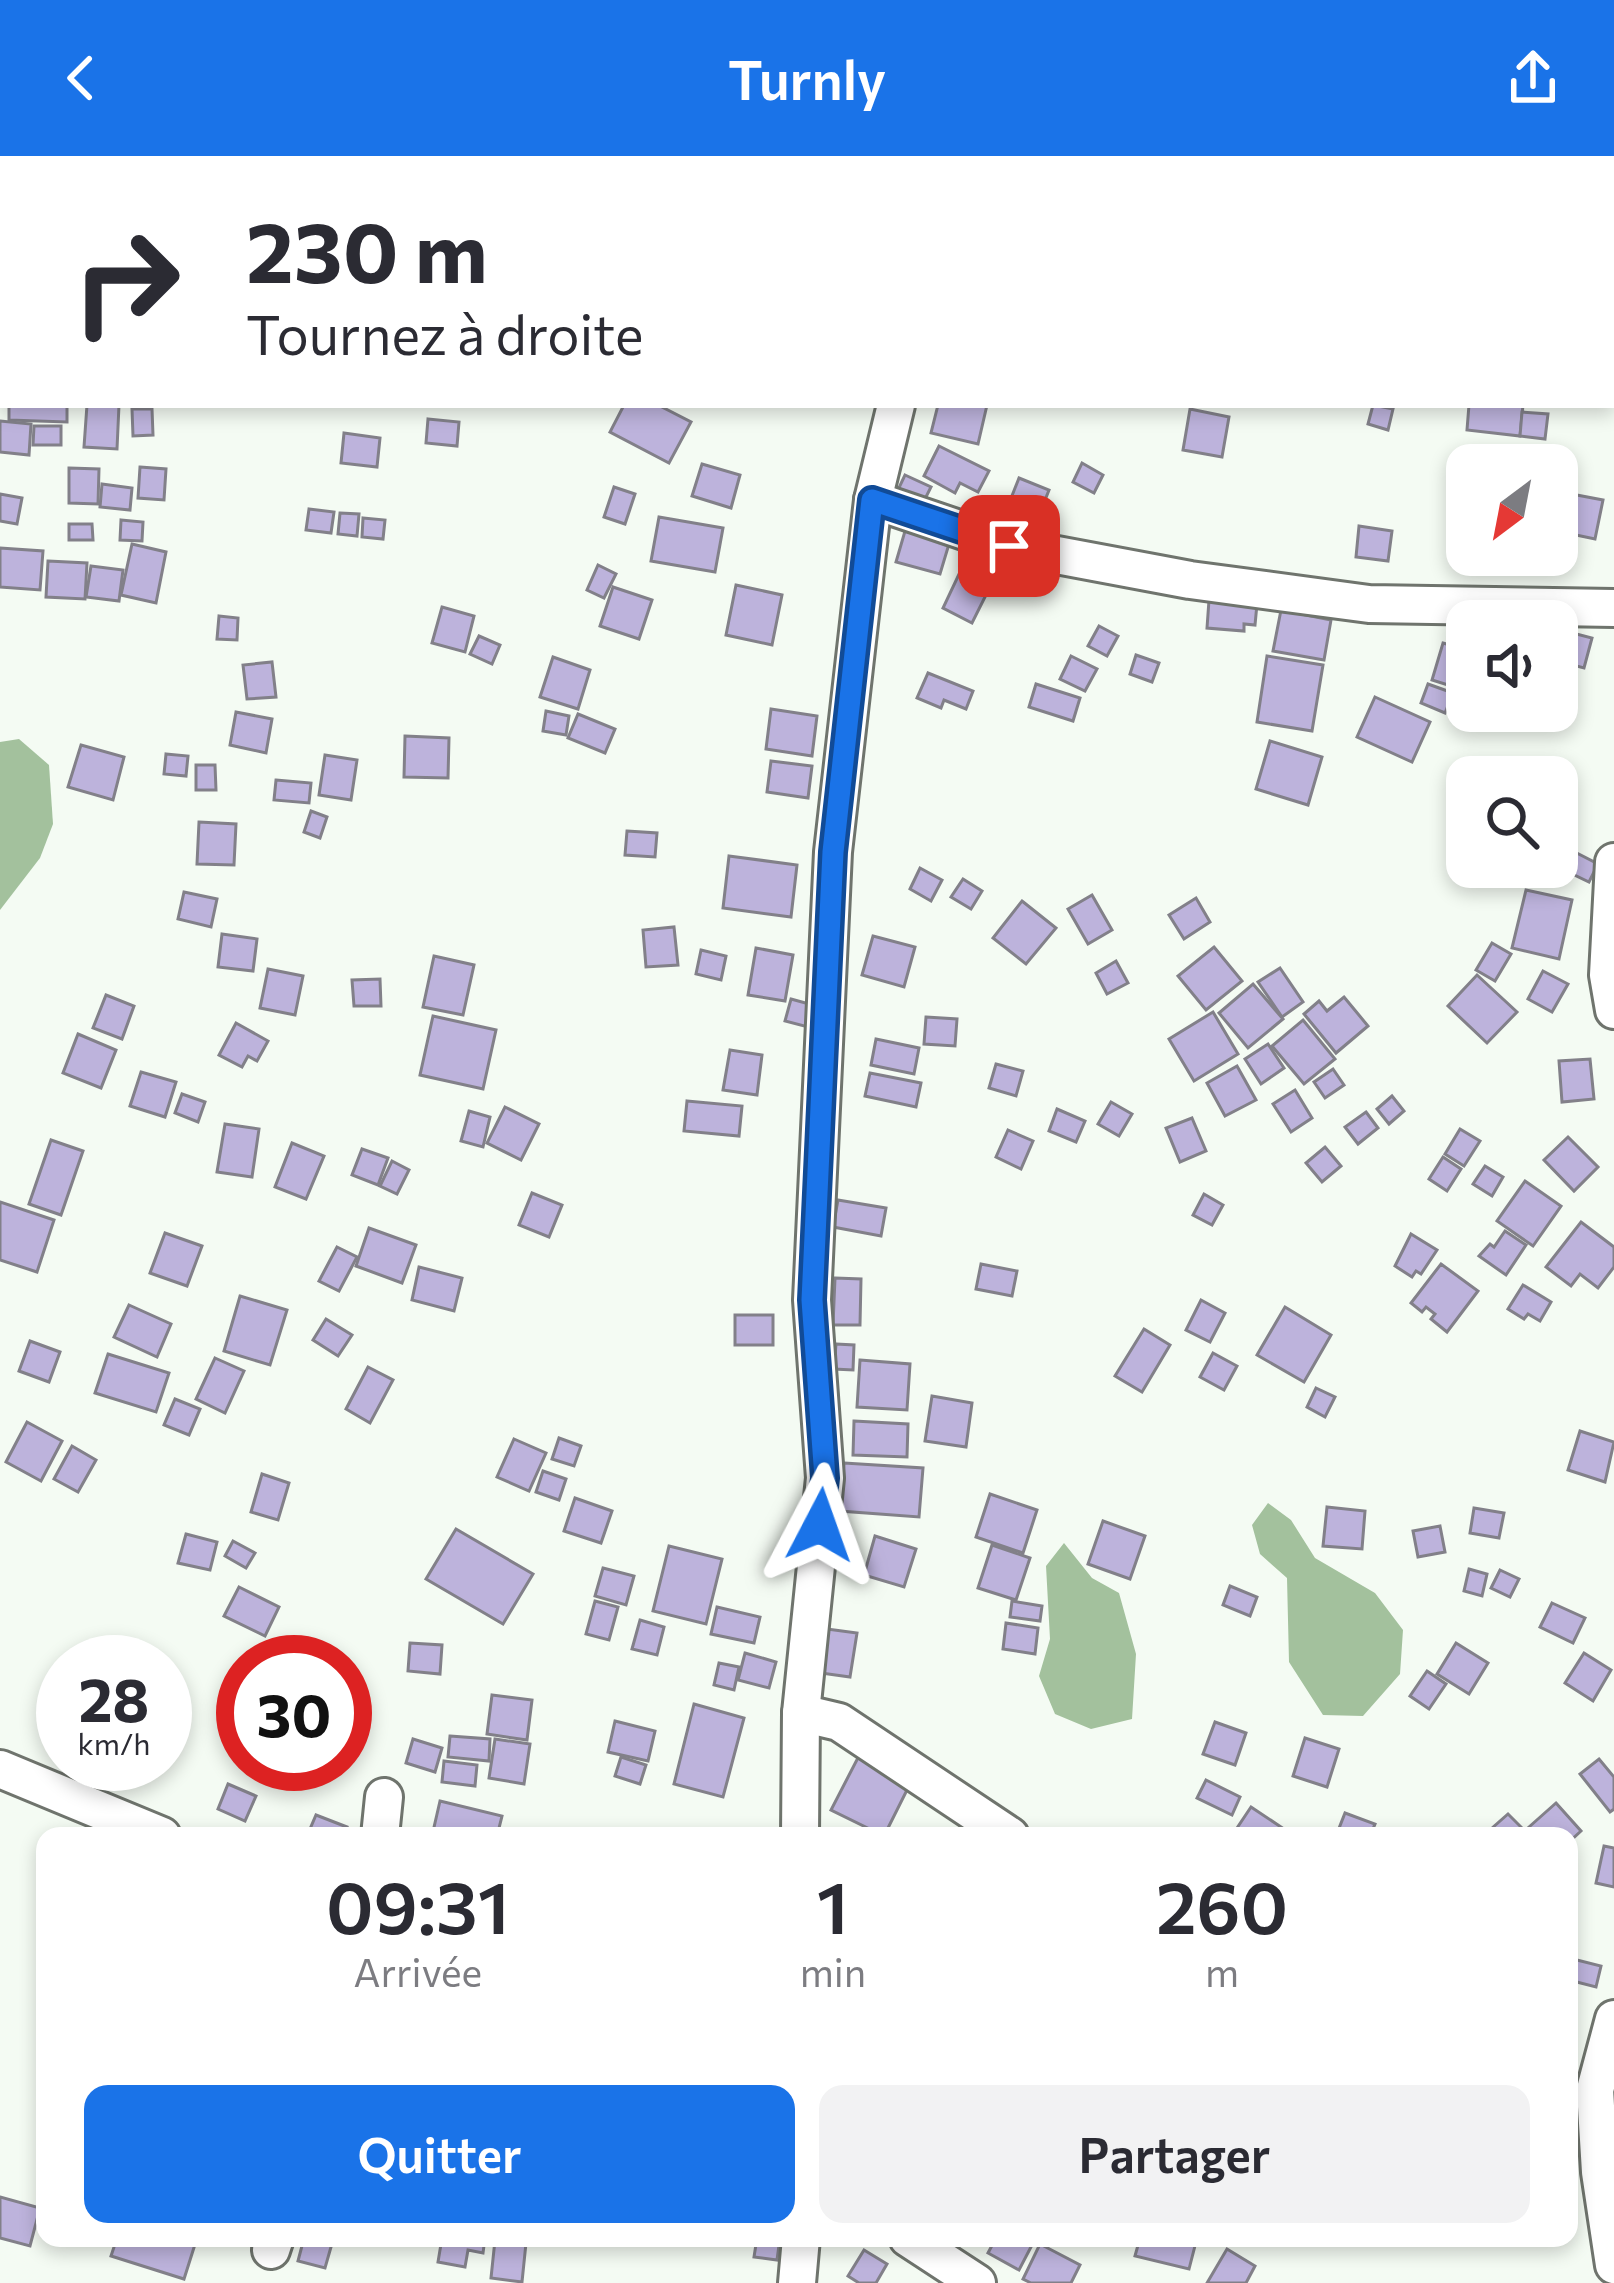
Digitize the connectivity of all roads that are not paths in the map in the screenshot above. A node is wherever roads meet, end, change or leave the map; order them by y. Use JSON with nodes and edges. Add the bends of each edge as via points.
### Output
{"nodes":[{"id":1,"x":895,"y":408,"type":"edge"},
{"id":2,"x":872,"y":500,"type":"junction"},
{"id":3,"x":1614,"y":608,"type":"edge"},
{"id":4,"x":1614,"y":862,"type":"edge"},
{"id":5,"x":1614,"y":1010,"type":"edge"},
{"id":6,"x":801,"y":1713,"type":"junction"},
{"id":7,"x":0,"y":1769,"type":"edge"},
{"id":8,"x":384,"y":1797,"type":"dead end"},
{"id":9,"x":140,"y":1827,"type":"edge"},
{"id":10,"x":381,"y":1827,"type":"edge"},
{"id":11,"x":800,"y":1827,"type":"edge"},
{"id":12,"x":996,"y":1827,"type":"edge"},
{"id":13,"x":1614,"y":2019,"type":"edge"},
{"id":14,"x":1582,"y":2103,"type":"edge"},
{"id":15,"x":799,"y":2247,"type":"edge"},
{"id":16,"x":922,"y":2247,"type":"edge"},
{"id":17,"x":1614,"y":2265,"type":"edge"},
{"id":18,"x":796,"y":2283,"type":"edge"},
{"id":19,"x":977,"y":2283,"type":"edge"}],
"edges":[{"from":1,"to":2,"type":"street"},
{"from":2,"to":3,"type":"street","via":[[1009,546],[1190,580],[1369,604]]},
{"from":2,"to":6,"type":"street","via":[[833,852],[812,1300],[825,1478]]},
{"from":4,"to":5,"type":"street"},
{"from":6,"to":11,"type":"street"},
{"from":6,"to":12,"type":"street","via":[[839,1722]]},
{"from":7,"to":9,"type":"street"},
{"from":8,"to":10,"type":"street"},
{"from":13,"to":14,"type":"street","via":[[1595,2090]]},
{"from":14,"to":17,"type":"street"},
{"from":15,"to":18,"type":"street"},
{"from":16,"to":19,"type":"street"}]}
